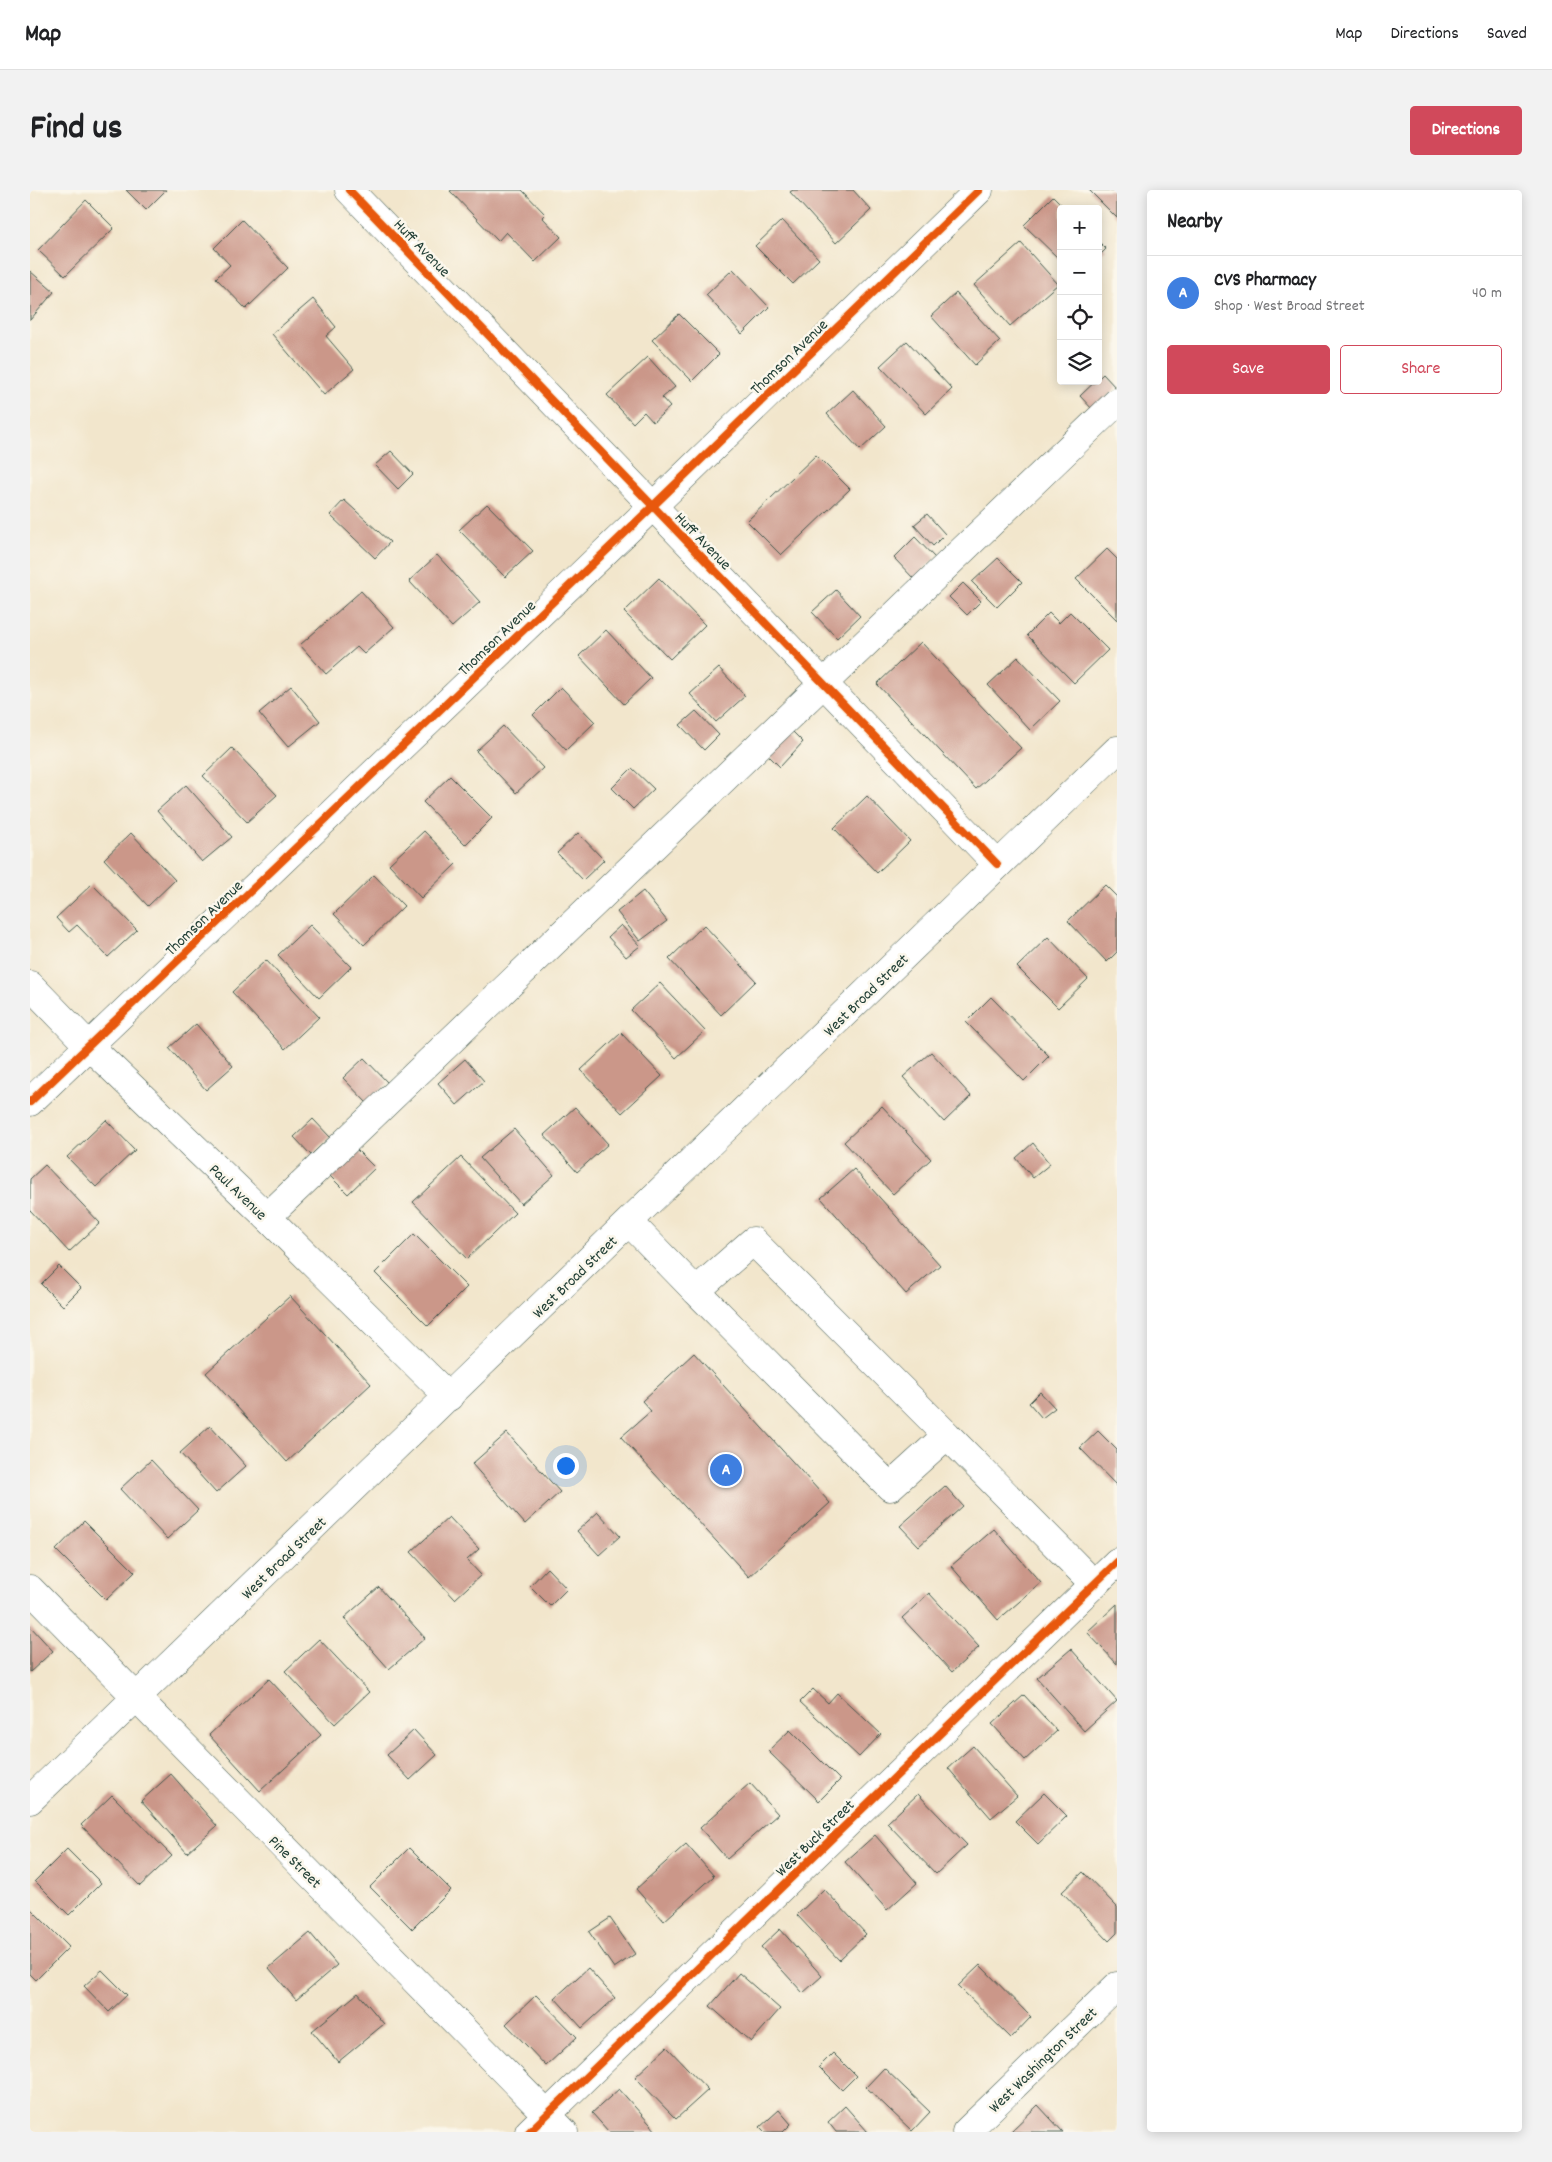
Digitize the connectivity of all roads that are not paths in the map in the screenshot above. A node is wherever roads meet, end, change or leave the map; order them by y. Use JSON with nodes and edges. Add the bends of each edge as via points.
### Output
{"nodes":[{"id":1,"x":979,"y":190,"type":"edge"},
{"id":2,"x":357,"y":193,"type":"edge"},
{"id":3,"x":1117,"y":402,"type":"edge"},
{"id":4,"x":653,"y":506,"type":"junction"},
{"id":5,"x":823,"y":685,"type":"junction"},
{"id":6,"x":1117,"y":750,"type":"edge"},
{"id":7,"x":998,"y":864,"type":"junction"},
{"id":8,"x":30,"y":985,"type":"edge"},
{"id":9,"x":88,"y":1045,"type":"junction"},
{"id":10,"x":30,"y":1102,"type":"edge"},
{"id":11,"x":266,"y":1217,"type":"junction"},
{"id":12,"x":630,"y":1223,"type":"junction"},
{"id":13,"x":696,"y":1291,"type":"junction"},
{"id":14,"x":448,"y":1398,"type":"junction"},
{"id":15,"x":947,"y":1435,"type":"junction"},
{"id":16,"x":1117,"y":1562,"type":"edge"},
{"id":17,"x":1094,"y":1584,"type":"junction"},
{"id":18,"x":30,"y":1589,"type":"edge"},
{"id":19,"x":136,"y":1698,"type":"junction"},
{"id":20,"x":30,"y":1800,"type":"edge"},
{"id":21,"x":1117,"y":1986,"type":"edge"},
{"id":22,"x":547,"y":2126,"type":"edge"},
{"id":23,"x":966,"y":2132,"type":"edge"}],
"edges":[{"from":1,"to":4,"type":"street","name":"Thomson Avenue"},
{"from":2,"to":4,"type":"street","name":"Huff Avenue"},
{"from":3,"to":5,"type":"street"},
{"from":4,"to":5,"type":"street","name":"Huff Avenue"},
{"from":4,"to":9,"type":"street","name":"Thomson Avenue"},
{"from":5,"to":7,"type":"street","name":"Huff Avenue"},
{"from":5,"to":11,"type":"street"},
{"from":6,"to":7,"type":"street","name":"West Broad Street"},
{"from":7,"to":12,"type":"street","name":"West Broad Street"},
{"from":8,"to":9,"type":"street","name":"Paul Avenue"},
{"from":9,"to":10,"type":"street","name":"Thomson Avenue"},
{"from":9,"to":11,"type":"street","name":"Paul Avenue"},
{"from":11,"to":14,"type":"street","name":"Paul Avenue"},
{"from":12,"to":13,"type":"street"},
{"from":12,"to":14,"type":"street","name":"West Broad Street"},
{"from":13,"to":15,"type":"street","via":[[753,1241]]},
{"from":13,"to":15,"type":"street","via":[[890,1487]]},
{"from":14,"to":19,"type":"street","name":"West Broad Street"},
{"from":15,"to":17,"type":"street"},
{"from":16,"to":17,"type":"street","name":"West Buck Street"},
{"from":17,"to":22,"type":"street","name":"West Buck Street"},
{"from":18,"to":19,"type":"street","name":"Pine Street"},
{"from":19,"to":20,"type":"street","name":"West Broad Street"},
{"from":19,"to":22,"type":"street","name":"Pine Street"},
{"from":21,"to":23,"type":"street","name":"West Washington Street"}]}
